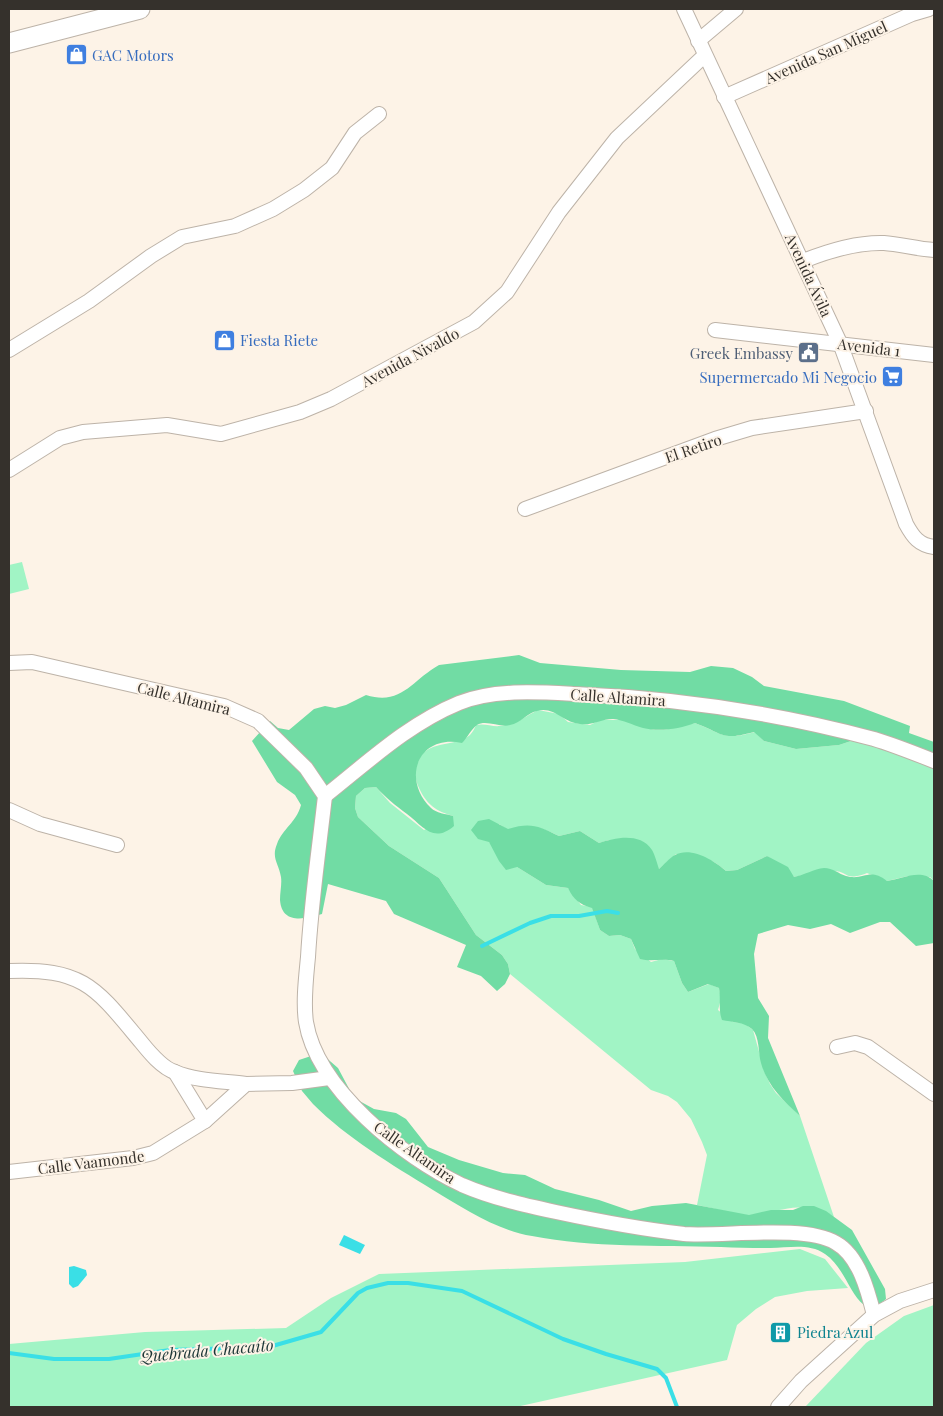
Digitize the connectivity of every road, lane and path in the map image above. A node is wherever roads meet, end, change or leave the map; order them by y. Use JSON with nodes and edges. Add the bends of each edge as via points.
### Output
{"nodes":[{"id":1,"x":140,"y":9,"type":"edge"},
{"id":2,"x":684,"y":9,"type":"edge"},
{"id":3,"x":736,"y":9,"type":"edge"},
{"id":4,"x":930,"y":9,"type":"edge"},
{"id":5,"x":698,"y":41,"type":"junction"},
{"id":6,"x":9,"y":43,"type":"edge"},
{"id":7,"x":704,"y":56,"type":"junction"},
{"id":8,"x":724,"y":97,"type":"junction"},
{"id":9,"x":379,"y":114,"type":"dead end"},
{"id":10,"x":934,"y":250,"type":"edge"},
{"id":11,"x":803,"y":261,"type":"junction"},
{"id":12,"x":715,"y":330,"type":"dead end"},
{"id":13,"x":840,"y":343,"type":"junction"},
{"id":14,"x":9,"y":350,"type":"edge"},
{"id":15,"x":934,"y":355,"type":"edge"},
{"id":16,"x":866,"y":410,"type":"junction"},
{"id":17,"x":9,"y":470,"type":"edge"},
{"id":18,"x":525,"y":509,"type":"dead end"},
{"id":19,"x":928,"y":546,"type":"edge"},
{"id":20,"x":9,"y":663,"type":"edge"},
{"id":21,"x":934,"y":761,"type":"edge"},
{"id":22,"x":325,"y":796,"type":"junction"},
{"id":23,"x":9,"y":810,"type":"edge"},
{"id":24,"x":117,"y":845,"type":"dead end"},
{"id":25,"x":9,"y":971,"type":"edge"},
{"id":26,"x":837,"y":1047,"type":"dead end"},
{"id":27,"x":175,"y":1072,"type":"junction"},
{"id":28,"x":329,"y":1078,"type":"junction"},
{"id":29,"x":246,"y":1084,"type":"junction"},
{"id":30,"x":934,"y":1094,"type":"edge"},
{"id":31,"x":205,"y":1121,"type":"junction"},
{"id":32,"x":9,"y":1172,"type":"edge"},
{"id":33,"x":934,"y":1290,"type":"edge"},
{"id":34,"x":874,"y":1315,"type":"junction"},
{"id":35,"x":778,"y":1407,"type":"edge"}],
"edges":[{"from":1,"to":6,"type":"street"},
{"from":2,"to":5,"type":"street","name":"Avenida Ávila"},
{"from":3,"to":5,"type":"street"},
{"from":4,"to":8,"type":"street","name":"Avenida San Miguel"},
{"from":5,"to":7,"type":"street","name":"Avenida Ávila"},
{"from":7,"to":8,"type":"street","name":"Avenida Ávila"},
{"from":7,"to":17,"type":"street","name":"Avenida Nivaldo","via":[[617,138],[559,212],[507,292],[474,322],[331,399],[300,412],[221,434],[167,425],[83,432],[60,438]]},
{"from":8,"to":11,"type":"street","name":"Avenida Ávila"},
{"from":9,"to":14,"type":"street","via":[[355,133],[332,168],[304,190],[273,209],[235,226],[182,237],[89,302]]},
{"from":10,"to":11,"type":"street","via":[[885,243],[866,244]]},
{"from":11,"to":13,"type":"street","name":"Avenida Ávila"},
{"from":12,"to":13,"type":"street","name":"Avenida 1"},
{"from":13,"to":15,"type":"street","name":"Avenida 1"},
{"from":13,"to":16,"type":"street","name":"Avenida Ávila"},
{"from":16,"to":18,"type":"street","name":"El Retiro","via":[[752,428]]},
{"from":16,"to":19,"type":"street","name":"Avenida Ávila","via":[[906,524],[914,538]]},
{"from":20,"to":22,"type":"street","name":"Calle Altamira","via":[[32,662],[224,706],[258,721],[300,761]]},
{"from":21,"to":22,"type":"street","name":"Calle Altamira","via":[[875,739],[720,708],[635,696],[499,694],[460,703],[413,727]]},
{"from":22,"to":28,"type":"street","name":"Calle Altamira","via":[[310,928],[306,1021],[314,1049]]},
{"from":23,"to":24,"type":"street","via":[[40,824]]},
{"from":25,"to":27,"type":"street","via":[[39,970],[84,982],[103,996],[150,1054]]},
{"from":26,"to":30,"type":"street","via":[[855,1043],[868,1047]]},
{"from":27,"to":29,"type":"street"},
{"from":27,"to":31,"type":"street"},
{"from":28,"to":29,"type":"street"},
{"from":28,"to":34,"type":"street","name":"Calle Altamira","via":[[351,1105],[384,1134],[461,1184],[505,1201],[685,1234],[811,1233],[837,1243],[855,1263],[865,1282]]},
{"from":29,"to":31,"type":"street","name":"Calle Vaamonde"},
{"from":31,"to":32,"type":"street","name":"Calle Vaamonde","via":[[153,1153]]},
{"from":33,"to":34,"type":"street","via":[[900,1301]]},
{"from":34,"to":35,"type":"street","via":[[801,1381]]}]}
